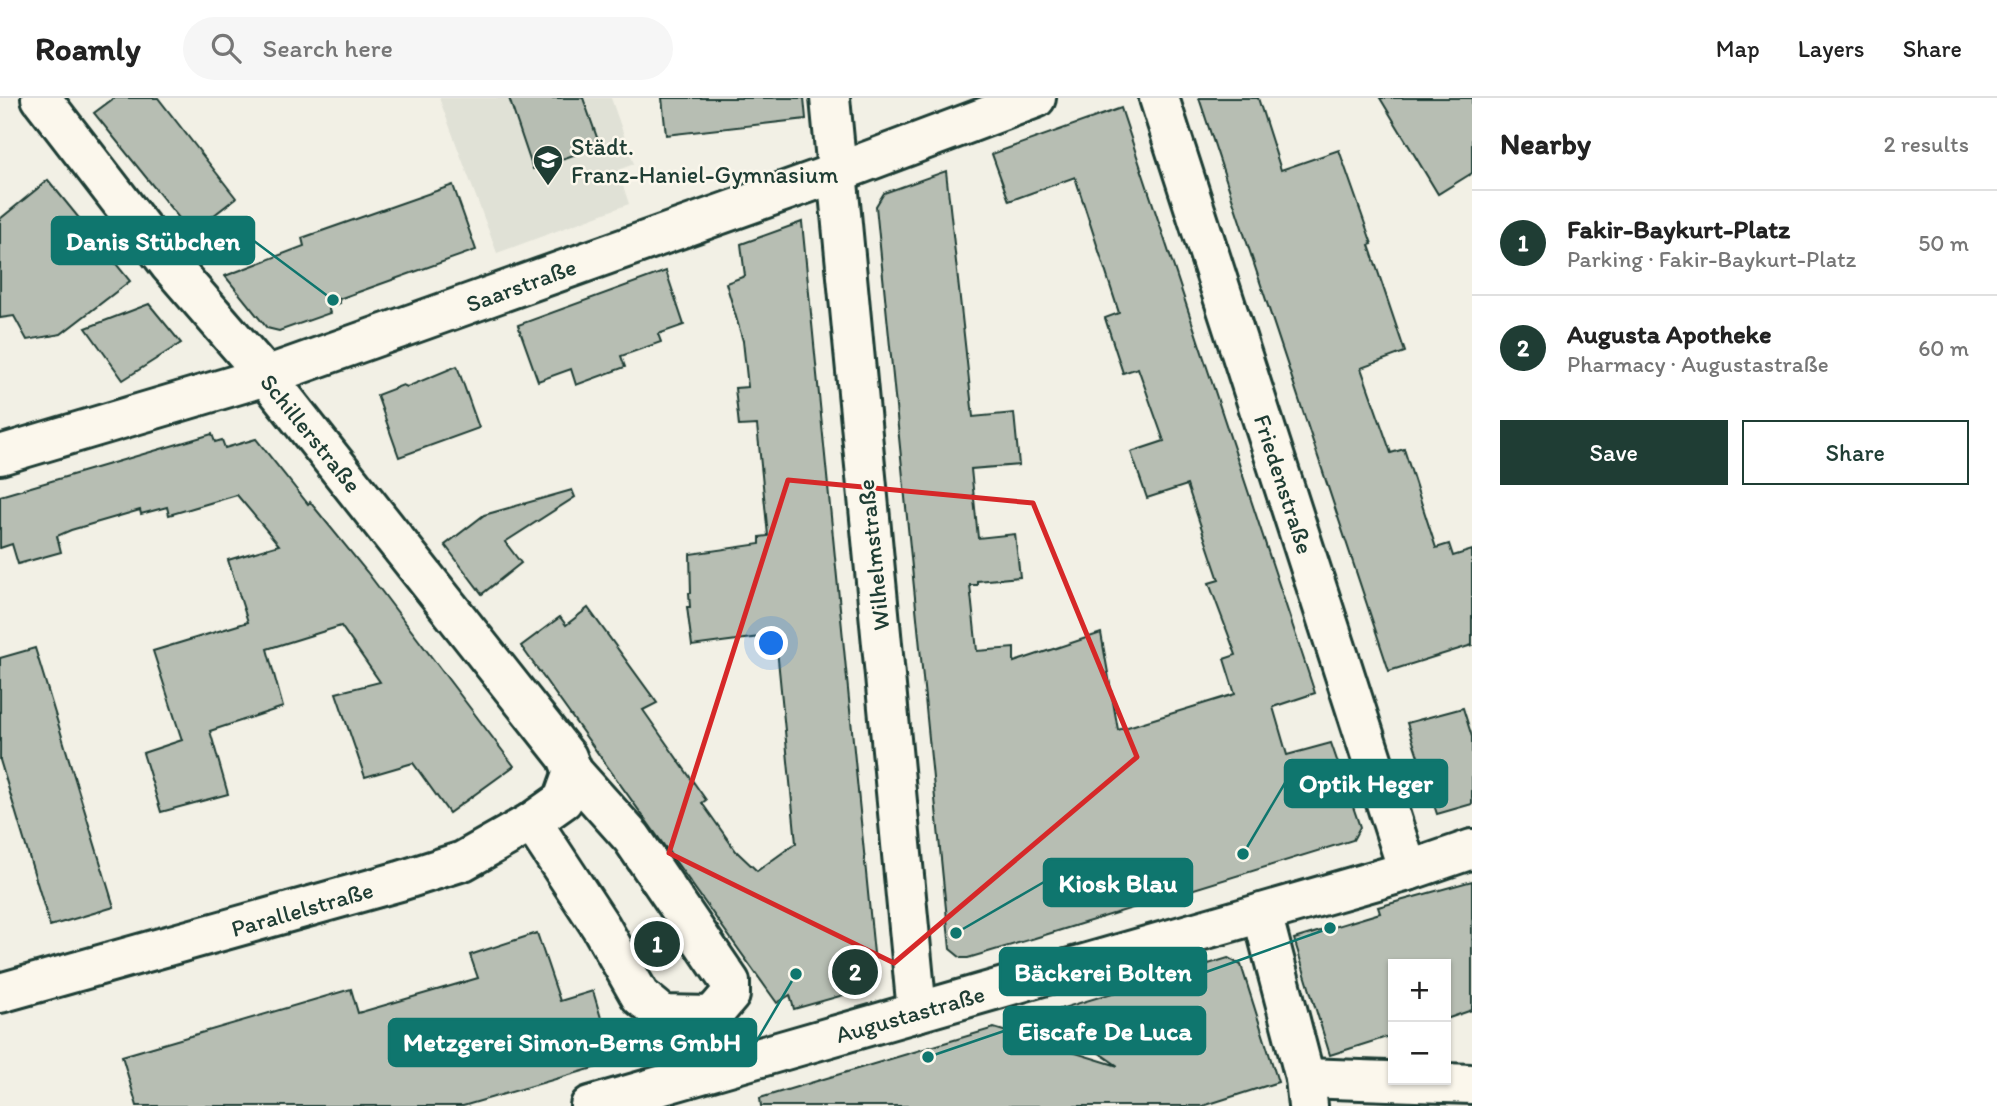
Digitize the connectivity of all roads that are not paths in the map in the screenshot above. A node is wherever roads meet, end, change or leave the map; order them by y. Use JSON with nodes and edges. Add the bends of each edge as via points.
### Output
{"nodes":[{"id":1,"x":41,"y":98,"type":"edge"},
{"id":2,"x":830,"y":98,"type":"edge"},
{"id":3,"x":1036,"y":98,"type":"edge"},
{"id":4,"x":1159,"y":98,"type":"edge"},
{"id":5,"x":836,"y":173,"type":"junction"},
{"id":6,"x":266,"y":376,"type":"junction"},
{"id":7,"x":0,"y":455,"type":"edge"},
{"id":8,"x":573,"y":772,"type":"junction"},
{"id":9,"x":532,"y":822,"type":"junction"},
{"id":10,"x":1472,"y":849,"type":"edge"},
{"id":11,"x":1408,"y":871,"type":"junction"},
{"id":12,"x":1262,"y":913,"type":"junction"},
{"id":13,"x":3,"y":982,"type":"edge"},
{"id":14,"x":918,"y":1012,"type":"junction"},
{"id":15,"x":712,"y":1016,"type":"junction"},
{"id":16,"x":727,"y":1065,"type":"junction"},
{"id":17,"x":1472,"y":1084,"type":"edge"},
{"id":18,"x":1307,"y":1092,"type":"edge"},
{"id":19,"x":590,"y":1106,"type":"edge"}],
"edges":[{"from":1,"to":6,"type":"street","name":"Schillerstraße","via":[[169,264]]},
{"from":2,"to":5,"type":"street","name":"Wilhelmstraße"},
{"from":3,"to":5,"type":"street","name":"Saarstraße"},
{"from":4,"to":11,"type":"street","name":"Friedenstraße"},
{"from":5,"to":6,"type":"street","name":"Saarstraße"},
{"from":5,"to":14,"type":"street","name":"Wilhelmstraße"},
{"from":6,"to":7,"type":"street","name":"Saarstraße"},
{"from":6,"to":8,"type":"street","name":"Schillerstraße","via":[[567,757]]},
{"from":8,"to":9,"type":"street","name":"Parallelstraße","via":[[563,800]]},
{"from":8,"to":15,"type":"street","name":"Schillerstraße","via":[[632,838],[730,982],[730,995]]},
{"from":9,"to":13,"type":"street","name":"Parallelstraße","via":[[463,861]]},
{"from":9,"to":15,"type":"street","via":[[640,996],[663,1015]]},
{"from":10,"to":11,"type":"street","name":"Augustastraße"},
{"from":11,"to":12,"type":"street","name":"Augustastraße"},
{"from":12,"to":14,"type":"street","name":"Augustastraße"},
{"from":12,"to":18,"type":"street"},
{"from":14,"to":16,"type":"street","name":"Augustastraße"},
{"from":15,"to":16,"type":"street"},
{"from":16,"to":19,"type":"street","name":"Augustastraße"},
{"from":17,"to":18,"type":"street"}]}
